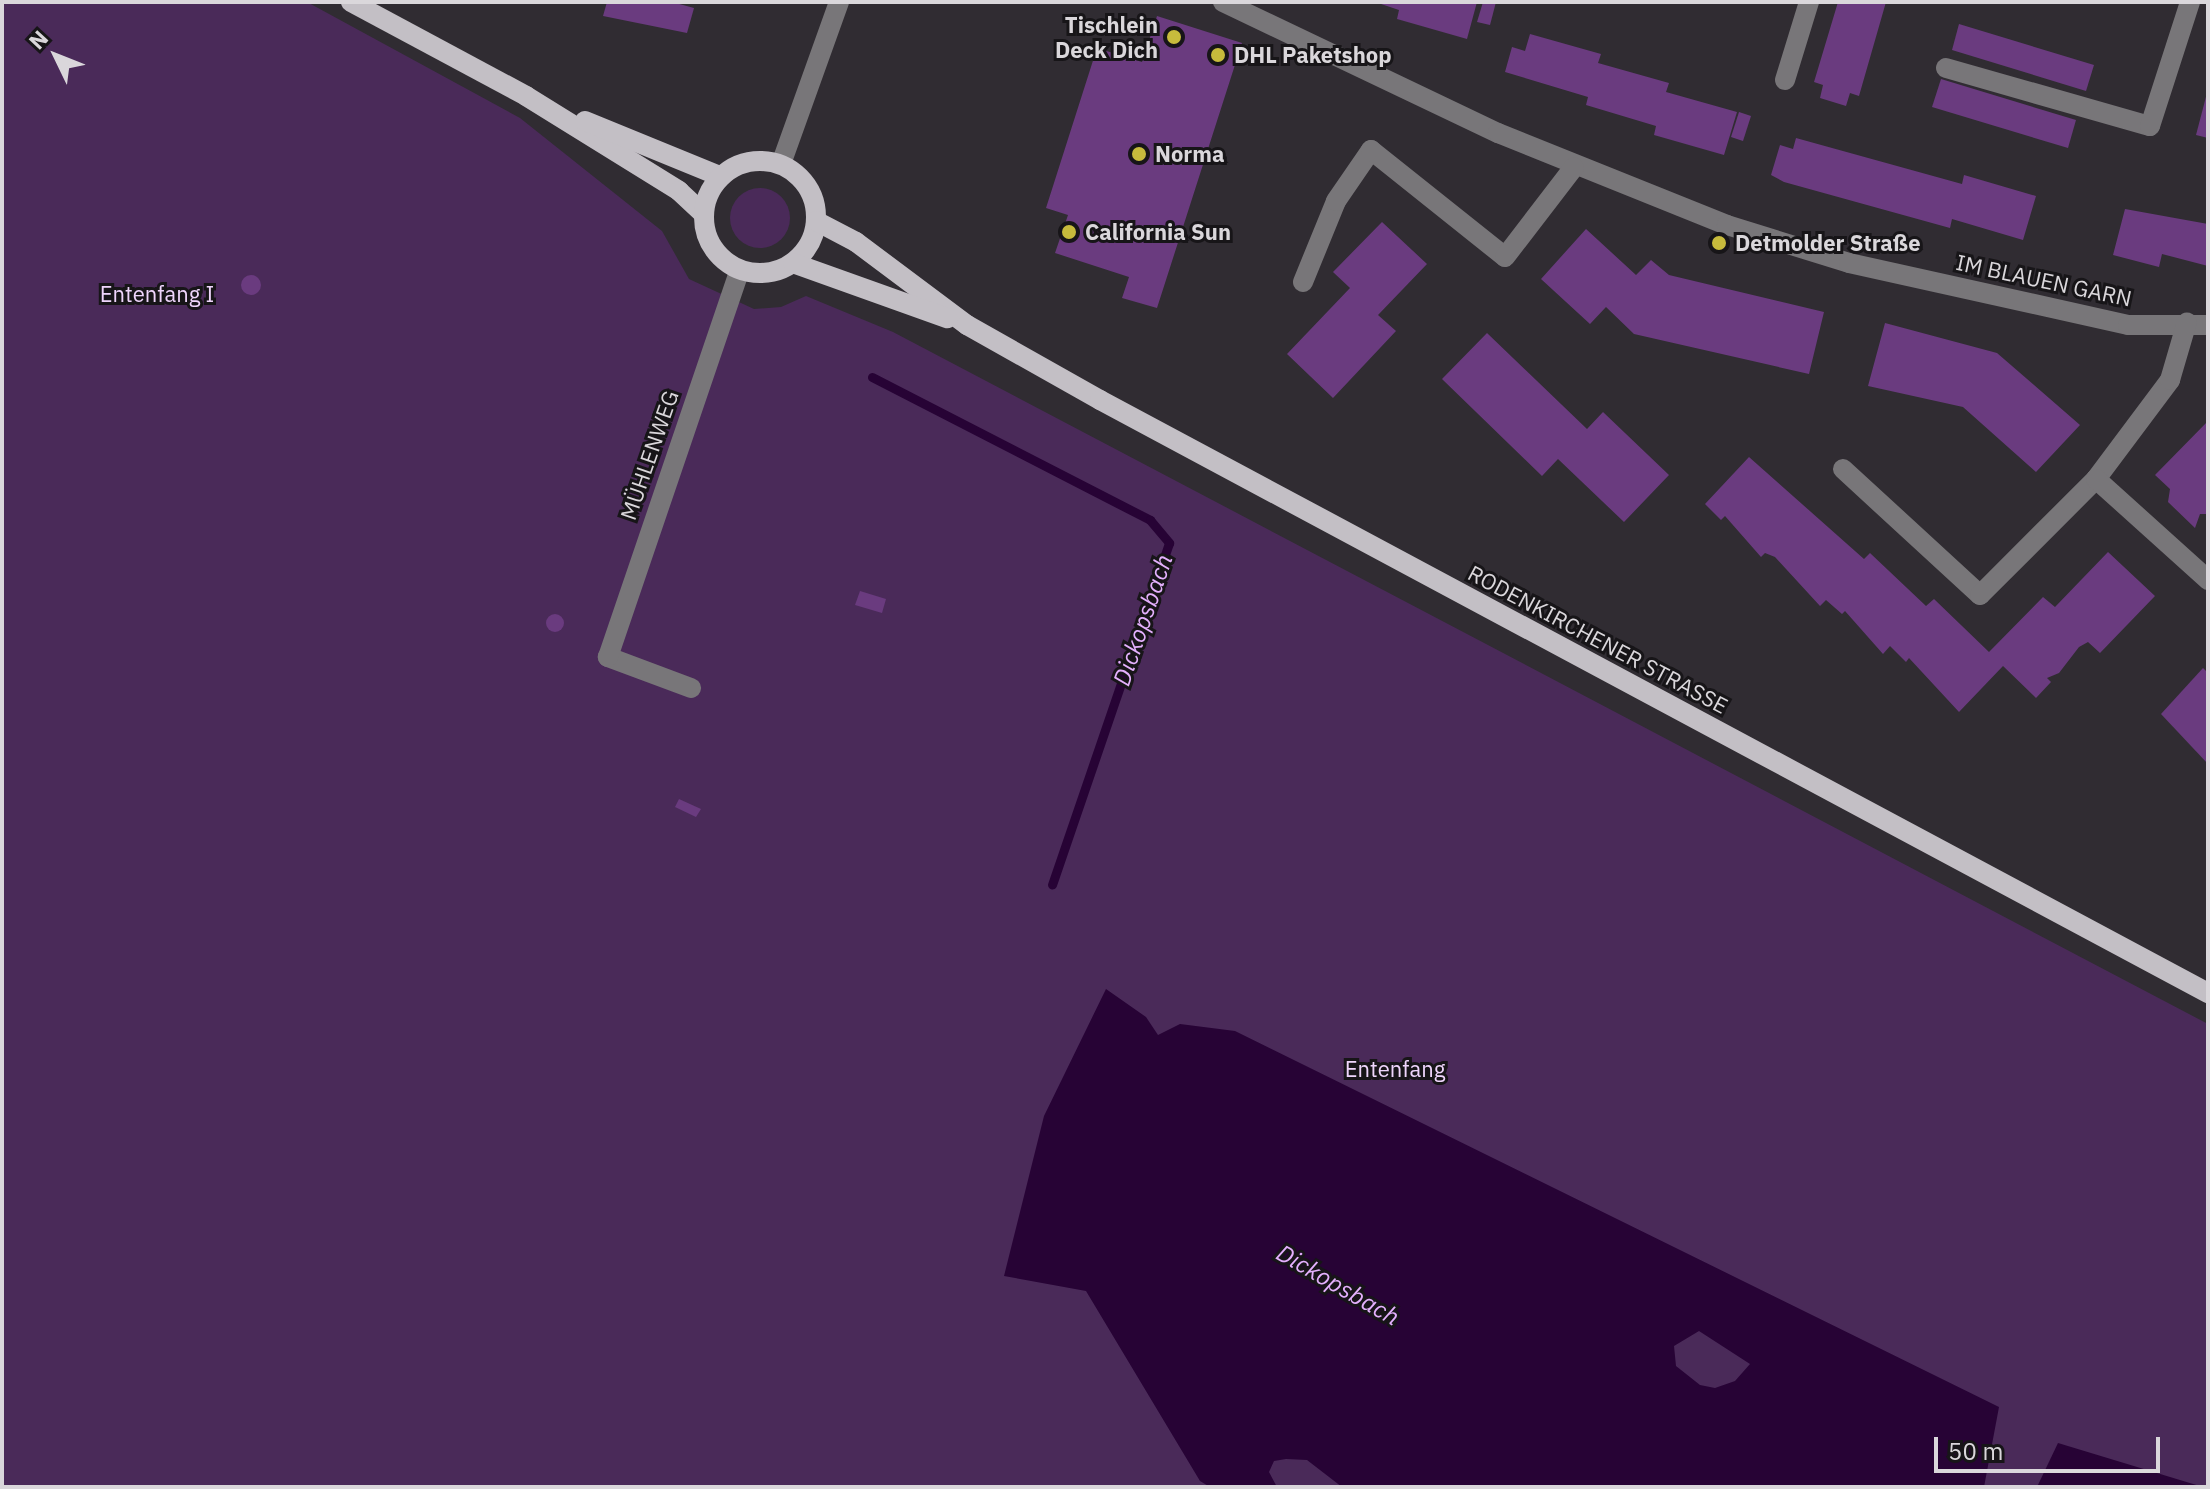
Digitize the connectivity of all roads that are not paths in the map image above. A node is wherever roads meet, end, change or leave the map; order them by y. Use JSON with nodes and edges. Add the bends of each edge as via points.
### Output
{"nodes":[{"id":1,"x":351,"y":2,"type":"edge"},
{"id":2,"x":839,"y":2,"type":"edge"},
{"id":3,"x":1223,"y":2,"type":"edge"},
{"id":4,"x":1809,"y":2,"type":"edge"},
{"id":5,"x":2190,"y":2,"type":"edge"},
{"id":6,"x":1946,"y":68,"type":"dead end"},
{"id":7,"x":1785,"y":80,"type":"dead end"},
{"id":8,"x":526,"y":96,"type":"junction"},
{"id":9,"x":781,"y":164,"type":"junction"},
{"id":10,"x":1574,"y":167,"type":"junction"},
{"id":11,"x":720,"y":176,"type":"junction"},
{"id":12,"x":703,"y":213,"type":"junction"},
{"id":13,"x":816,"y":221,"type":"junction"},
{"id":14,"x":793,"y":263,"type":"junction"},
{"id":15,"x":740,"y":270,"type":"junction"},
{"id":16,"x":1303,"y":282,"type":"dead end"},
{"id":17,"x":2187,"y":322,"type":"junction"},
{"id":18,"x":967,"y":325,"type":"junction"},
{"id":19,"x":2208,"y":325,"type":"edge"},
{"id":20,"x":1843,"y":469,"type":"dead end"},
{"id":21,"x":2096,"y":479,"type":"junction"},
{"id":22,"x":2208,"y":580,"type":"edge"},
{"id":23,"x":691,"y":688,"type":"dead end"},
{"id":24,"x":2208,"y":993,"type":"edge"}],
"edges":[{"from":1,"to":8,"type":"main road"},
{"from":2,"to":9,"type":"street"},
{"from":3,"to":10,"type":"street","name":"IM BLAUEN GARN"},
{"from":4,"to":7,"type":"street"},
{"from":5,"to":6,"type":"street","via":[[2150,126]]},
{"from":8,"to":11,"type":"main road"},
{"from":8,"to":12,"type":"main road","via":[[679,191]]},
{"from":9,"to":11,"type":"main road","via":[[756,160]]},
{"from":9,"to":13,"type":"main road","via":[[806,183]]},
{"from":10,"to":16,"type":"street","via":[[1505,257],[1371,150],[1336,201]]},
{"from":10,"to":17,"type":"street","name":"IM BLAUEN GARN","via":[[1727,225],[1849,263],[2128,325]]},
{"from":11,"to":12,"type":"main road"},
{"from":12,"to":15,"type":"main road","via":[[706,235],[721,260]]},
{"from":13,"to":14,"type":"main road","via":[[806,251]]},
{"from":13,"to":18,"type":"main road","name":"RODENKIRCHENER STRASSE","via":[[856,242]]},
{"from":14,"to":15,"type":"main road","via":[[769,273]]},
{"from":14,"to":18,"type":"main road","name":"RODENKIRCHENER STRASSE"},
{"from":15,"to":23,"type":"street","name":"MÜHLENWEG","via":[[608,657]]},
{"from":17,"to":19,"type":"street","name":"IM BLAUEN GARN"},
{"from":17,"to":21,"type":"street","via":[[2170,380]]},
{"from":18,"to":24,"type":"main road","name":"RODENKIRCHENER STRASSE"},
{"from":20,"to":21,"type":"street","via":[[1980,595]]},
{"from":21,"to":22,"type":"street"}]}
